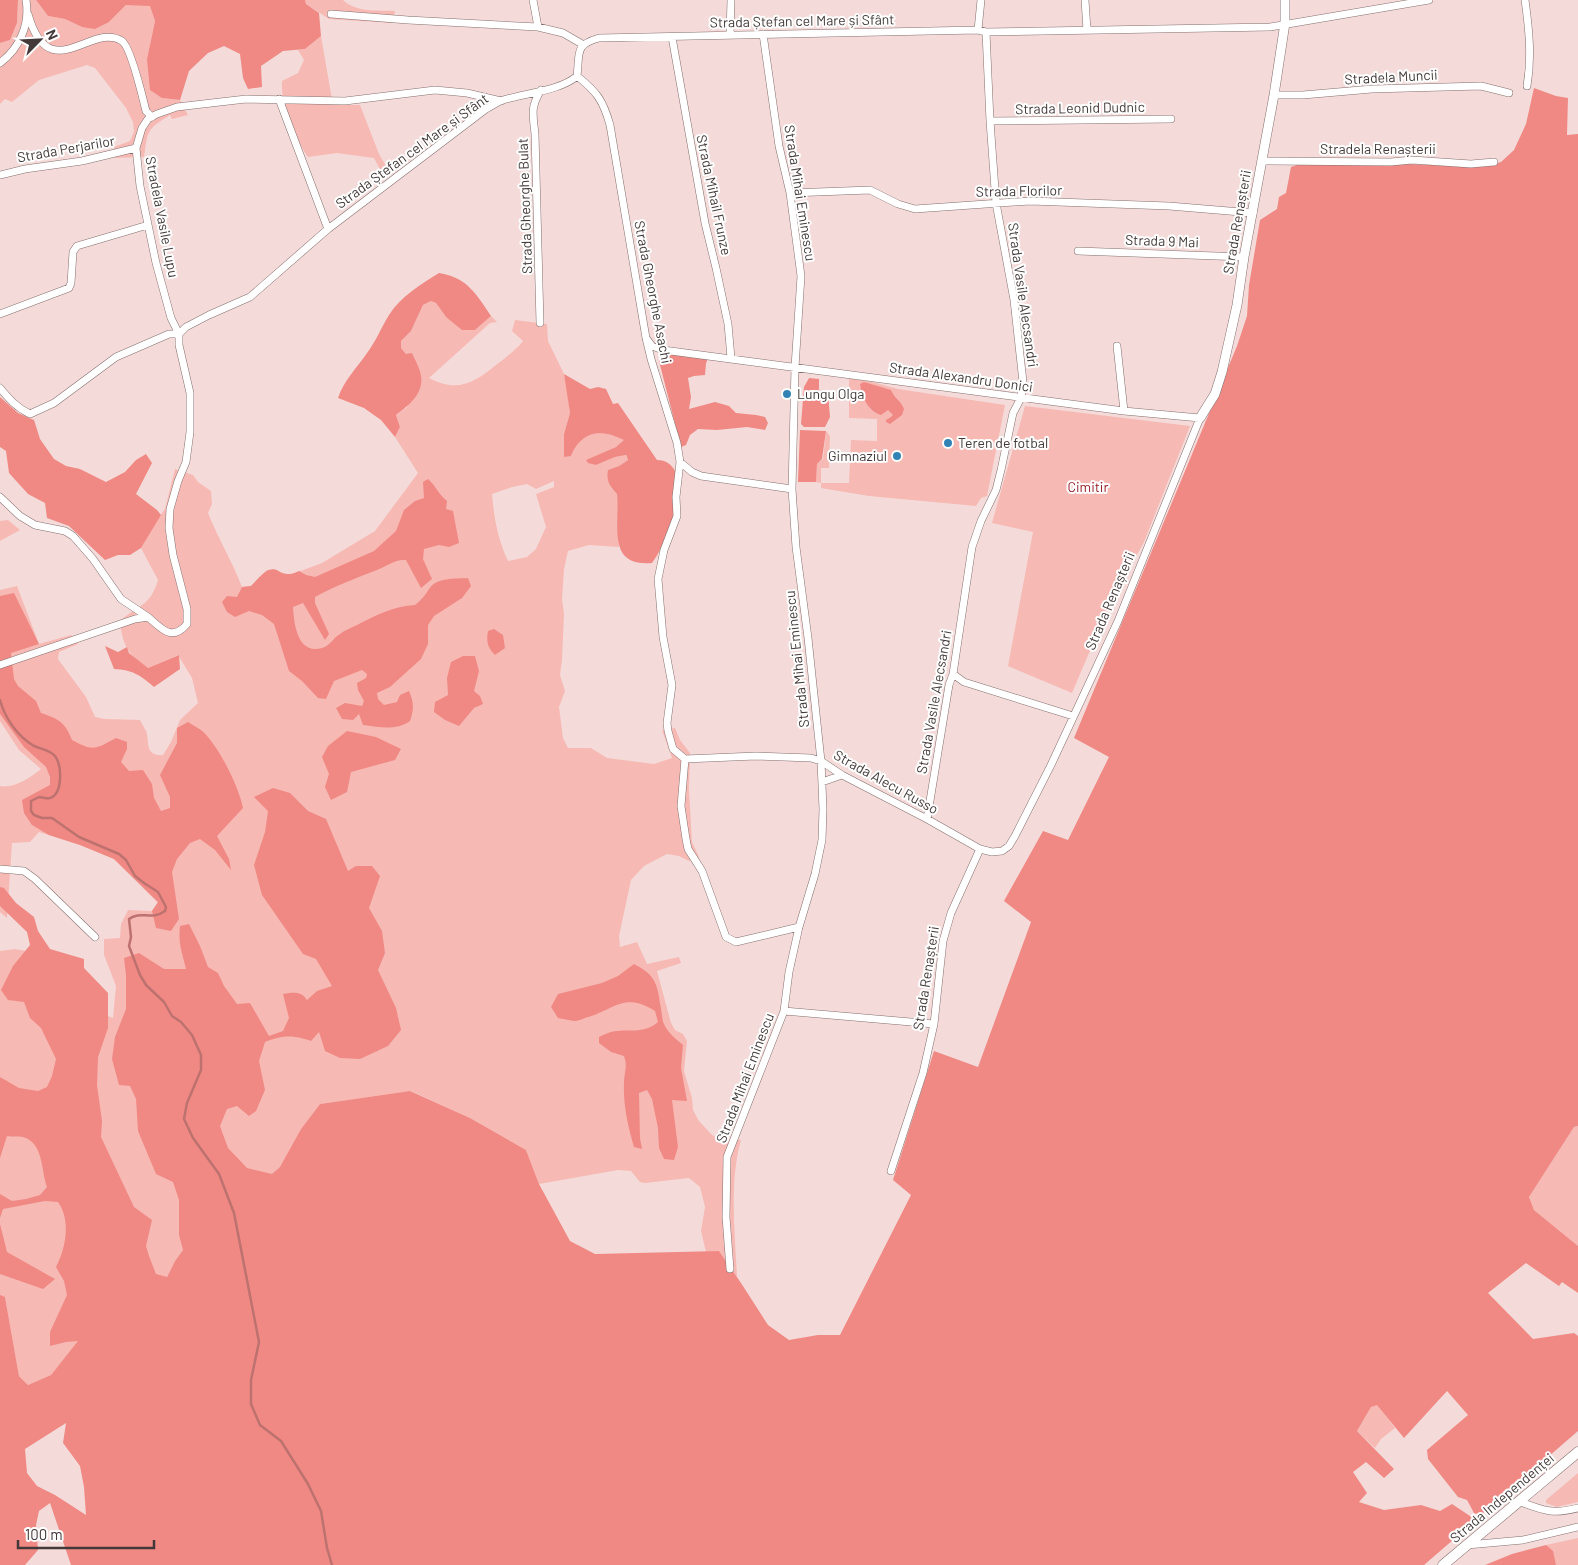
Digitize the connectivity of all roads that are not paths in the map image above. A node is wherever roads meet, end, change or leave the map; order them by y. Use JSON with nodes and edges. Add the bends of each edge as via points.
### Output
{"nodes":[{"id":1,"x":26,"y":0,"type":"edge"},
{"id":2,"x":533,"y":0,"type":"edge"},
{"id":3,"x":731,"y":0,"type":"edge"},
{"id":4,"x":981,"y":0,"type":"edge"},
{"id":5,"x":1086,"y":0,"type":"edge"},
{"id":6,"x":1285,"y":0,"type":"edge"},
{"id":7,"x":1426,"y":0,"type":"edge"},
{"id":8,"x":1525,"y":0,"type":"edge"},
{"id":9,"x":28,"y":14,"type":"junction"},
{"id":10,"x":330,"y":14,"type":"dead end"},
{"id":11,"x":1285,"y":23,"type":"junction"},
{"id":12,"x":538,"y":27,"type":"junction"},
{"id":13,"x":978,"y":30,"type":"junction"},
{"id":14,"x":1087,"y":30,"type":"junction"},
{"id":15,"x":986,"y":32,"type":"junction"},
{"id":16,"x":730,"y":34,"type":"junction"},
{"id":17,"x":762,"y":34,"type":"junction"},
{"id":18,"x":672,"y":37,"type":"junction"},
{"id":19,"x":582,"y":44,"type":"junction"},
{"id":20,"x":0,"y":63,"type":"edge"},
{"id":21,"x":576,"y":76,"type":"junction"},
{"id":22,"x":1526,"y":86,"type":"dead end"},
{"id":23,"x":541,"y":90,"type":"junction"},
{"id":24,"x":1509,"y":93,"type":"dead end"},
{"id":25,"x":1274,"y":95,"type":"junction"},
{"id":26,"x":279,"y":100,"type":"junction"},
{"id":27,"x":501,"y":101,"type":"junction"},
{"id":28,"x":152,"y":117,"type":"junction"},
{"id":29,"x":1171,"y":119,"type":"dead end"},
{"id":30,"x":990,"y":121,"type":"junction"},
{"id":31,"x":136,"y":148,"type":"junction"},
{"id":32,"x":1262,"y":161,"type":"junction"},
{"id":33,"x":1494,"y":162,"type":"dead end"},
{"id":34,"x":0,"y":174,"type":"edge"},
{"id":35,"x":790,"y":194,"type":"junction"},
{"id":36,"x":996,"y":203,"type":"junction"},
{"id":37,"x":1253,"y":213,"type":"junction"},
{"id":38,"x":148,"y":225,"type":"junction"},
{"id":39,"x":328,"y":229,"type":"junction"},
{"id":40,"x":1078,"y":251,"type":"dead end"},
{"id":41,"x":1244,"y":257,"type":"junction"},
{"id":42,"x":0,"y":314,"type":"edge"},
{"id":43,"x":540,"y":323,"type":"dead end"},
{"id":44,"x":179,"y":334,"type":"junction"},
{"id":45,"x":646,"y":338,"type":"junction"},
{"id":46,"x":1117,"y":346,"type":"dead end"},
{"id":47,"x":730,"y":358,"type":"junction"},
{"id":48,"x":796,"y":367,"type":"junction"},
{"id":49,"x":0,"y":388,"type":"edge"},
{"id":50,"x":1021,"y":398,"type":"junction"},
{"id":51,"x":1124,"y":411,"type":"junction"},
{"id":52,"x":1200,"y":418,"type":"junction"},
{"id":53,"x":680,"y":462,"type":"junction"},
{"id":54,"x":792,"y":490,"type":"junction"},
{"id":55,"x":0,"y":497,"type":"edge"},
{"id":56,"x":148,"y":617,"type":"junction"},
{"id":57,"x":0,"y":665,"type":"edge"},
{"id":58,"x":953,"y":674,"type":"junction"},
{"id":59,"x":1073,"y":716,"type":"junction"},
{"id":60,"x":685,"y":760,"type":"junction"},
{"id":61,"x":821,"y":761,"type":"junction"},
{"id":62,"x":842,"y":775,"type":"junction"},
{"id":63,"x":822,"y":782,"type":"junction"},
{"id":64,"x":927,"y":819,"type":"junction"},
{"id":65,"x":980,"y":849,"type":"junction"},
{"id":66,"x":0,"y":869,"type":"edge"},
{"id":67,"x":799,"y":927,"type":"junction"},
{"id":68,"x":95,"y":937,"type":"dead end"},
{"id":69,"x":784,"y":1011,"type":"junction"},
{"id":70,"x":934,"y":1024,"type":"junction"},
{"id":71,"x":891,"y":1171,"type":"dead end"},
{"id":72,"x":730,"y":1270,"type":"dead end"},
{"id":73,"x":1578,"y":1452,"type":"edge"},
{"id":74,"x":1518,"y":1501,"type":"junction"},
{"id":75,"x":1578,"y":1508,"type":"edge"},
{"id":76,"x":1578,"y":1527,"type":"edge"},
{"id":77,"x":1466,"y":1545,"type":"junction"},
{"id":78,"x":1443,"y":1565,"type":"edge"}],
"edges":[{"from":1,"to":9,"type":"street"},
{"from":2,"to":12,"type":"street"},
{"from":3,"to":16,"type":"street"},
{"from":4,"to":13,"type":"street"},
{"from":5,"to":14,"type":"street"},
{"from":6,"to":11,"type":"street","name":"Strada Renașterii"},
{"from":7,"to":11,"type":"street","name":"Strada Ștefan cel Mare și Sfânt"},
{"from":8,"to":22,"type":"street","via":[[1529,29]]},
{"from":9,"to":20,"type":"street","via":[[24,34]]},
{"from":9,"to":28,"type":"street","via":[[39,41],[51,48],[66,50],[100,38],[121,41],[126,45],[146,111]]},
{"from":10,"to":12,"type":"street"},
{"from":11,"to":14,"type":"street","name":"Strada Ștefan cel Mare și Sfânt"},
{"from":11,"to":25,"type":"street","name":"Strada Renașterii"},
{"from":12,"to":19,"type":"street","via":[[563,33]]},
{"from":13,"to":15,"type":"street","name":"Strada Ștefan cel Mare și Sfânt"},
{"from":13,"to":17,"type":"street","name":"Strada Ștefan cel Mare și Sfânt"},
{"from":14,"to":15,"type":"street","name":"Strada Ștefan cel Mare și Sfânt"},
{"from":15,"to":30,"type":"street","name":"Strada Vasile Alecsandri"},
{"from":16,"to":17,"type":"street","name":"Strada Ștefan cel Mare și Sfânt"},
{"from":16,"to":18,"type":"street","name":"Strada Ștefan cel Mare și Sfânt"},
{"from":17,"to":35,"type":"street","name":"Strada Mihai Eminescu","via":[[779,146]]},
{"from":18,"to":19,"type":"street","name":"Strada Ștefan cel Mare și Sfânt","via":[[599,38]]},
{"from":18,"to":47,"type":"street","name":"Strada Mihail Frunze","via":[[705,223],[728,324]]},
{"from":19,"to":21,"type":"street"},
{"from":21,"to":23,"type":"street","name":"Strada Ștefan cel Mare și Sfânt"},
{"from":21,"to":45,"type":"street","name":"Strada Gheorghe Asachi","via":[[592,88],[604,106],[610,125]]},
{"from":23,"to":27,"type":"street","name":"Strada Ștefan cel Mare și Sfânt"},
{"from":23,"to":43,"type":"street","name":"Strada Gheorghe Bulat","via":[[533,102],[532,114]]},
{"from":24,"to":25,"type":"street","name":"Stradela Muncii","via":[[1481,86]]},
{"from":25,"to":32,"type":"street","name":"Strada Renașterii"},
{"from":26,"to":27,"type":"street","via":[[345,101],[435,90],[467,92]]},
{"from":26,"to":28,"type":"street","via":[[246,99],[186,106]]},
{"from":26,"to":39,"type":"street"},
{"from":27,"to":39,"type":"street","name":"Strada Ștefan cel Mare și Sfânt"},
{"from":28,"to":31,"type":"street","name":"Stradela Vasile Lupu","via":[[142,128]]},
{"from":29,"to":30,"type":"street","name":"Strada Leonid Dudnic"},
{"from":30,"to":36,"type":"street","name":"Strada Vasile Alecsandri"},
{"from":31,"to":34,"type":"street","name":"Strada Perjarilor","via":[[82,161]]},
{"from":31,"to":38,"type":"street","name":"Stradela Vasile Lupu"},
{"from":32,"to":33,"type":"street","name":"Stradela Renașterii"},
{"from":32,"to":37,"type":"street","name":"Strada Renașterii"},
{"from":35,"to":36,"type":"street","name":"Strada Florilor","via":[[870,190],[915,209]]},
{"from":35,"to":48,"type":"street","name":"Strada Mihai Eminescu","via":[[801,276]]},
{"from":36,"to":37,"type":"street","name":"Strada Florilor","via":[[1106,203]]},
{"from":36,"to":50,"type":"street","name":"Strada Vasile Alecsandri","via":[[1014,300],[1023,382]]},
{"from":37,"to":41,"type":"street","name":"Strada Renașterii"},
{"from":38,"to":42,"type":"street","via":[[77,246],[73,252],[69,288]]},
{"from":38,"to":44,"type":"street","name":"Stradela Vasile Lupu","via":[[170,318]]},
{"from":39,"to":44,"type":"street","name":"Strada Ștefan cel Mare și Sfânt","via":[[250,297],[209,315]]},
{"from":40,"to":41,"type":"street","name":"Strada 9 Mai"},
{"from":41,"to":52,"type":"street","name":"Strada Renașterii","via":[[1222,372],[1215,394]]},
{"from":44,"to":49,"type":"street","via":[[169,334],[116,357],[54,403],[30,414]]},
{"from":44,"to":56,"type":"street","via":[[190,392],[190,432],[186,462],[170,509],[169,528],[188,624],[182,630],[165,632]]},
{"from":45,"to":47,"type":"street","name":"Strada Alexandru Donici","via":[[652,346],[663,350]]},
{"from":45,"to":53,"type":"street","name":"Strada Gheorghe Asachi"},
{"from":46,"to":51,"type":"street"},
{"from":47,"to":48,"type":"street","name":"Strada Alexandru Donici"},
{"from":48,"to":50,"type":"street","name":"Strada Alexandru Donici"},
{"from":48,"to":54,"type":"street","name":"Strada Mihai Eminescu"},
{"from":50,"to":51,"type":"street","name":"Strada Alexandru Donici"},
{"from":50,"to":58,"type":"street","name":"Strada Vasile Alecsandri","via":[[1013,413],[996,490],[972,547]]},
{"from":51,"to":52,"type":"street","name":"Strada Alexandru Donici"},
{"from":52,"to":59,"type":"street","name":"Strada Renașterii","via":[[1118,621]]},
{"from":53,"to":54,"type":"street","via":[[701,476]]},
{"from":53,"to":60,"type":"street","name":"Strada Gheorghe Asachi","via":[[677,516],[664,550],[658,580],[663,637],[672,685],[668,731],[674,749]]},
{"from":54,"to":61,"type":"street","name":"Strada Mihai Eminescu"},
{"from":55,"to":56,"type":"street","via":[[35,525],[65,531],[73,536],[121,599]]},
{"from":56,"to":57,"type":"street"},
{"from":58,"to":59,"type":"street","via":[[964,682]]},
{"from":58,"to":64,"type":"street","name":"Strada Vasile Alecsandri"},
{"from":59,"to":65,"type":"street","name":"Strada Renașterii","via":[[1051,766],[1008,846],[1002,851]]},
{"from":60,"to":61,"type":"street","name":"Strada Alecu Russo","via":[[756,756]]},
{"from":60,"to":67,"type":"street","via":[[681,806],[686,839],[702,871],[723,933],[736,942]]},
{"from":61,"to":62,"type":"street","name":"Strada Alecu Russo"},
{"from":61,"to":63,"type":"street","name":"Strada Mihai Eminescu"},
{"from":62,"to":63,"type":"street"},
{"from":62,"to":64,"type":"street","name":"Strada Alecu Russo"},
{"from":63,"to":67,"type":"street","name":"Strada Mihai Eminescu","via":[[822,840]]},
{"from":64,"to":65,"type":"street","name":"Strada Alecu Russo"},
{"from":65,"to":70,"type":"street","name":"Strada Renașterii","via":[[951,913],[943,941]]},
{"from":66,"to":68,"type":"street","via":[[24,871]]},
{"from":67,"to":69,"type":"street","name":"Strada Mihai Eminescu"},
{"from":69,"to":70,"type":"street"},
{"from":69,"to":72,"type":"street","name":"Strada Mihai Eminescu","via":[[727,1157],[726,1217]]},
{"from":70,"to":71,"type":"street","name":"Strada Renașterii","via":[[924,1073]]},
{"from":73,"to":74,"type":"main road","name":"Strada Independenței"},
{"from":74,"to":75,"type":"street","via":[[1544,1511]]},
{"from":74,"to":77,"type":"main road","name":"Strada Independenței"},
{"from":76,"to":77,"type":"street","via":[[1524,1540]]},
{"from":77,"to":78,"type":"main road","name":"Strada Independenței"}]}
